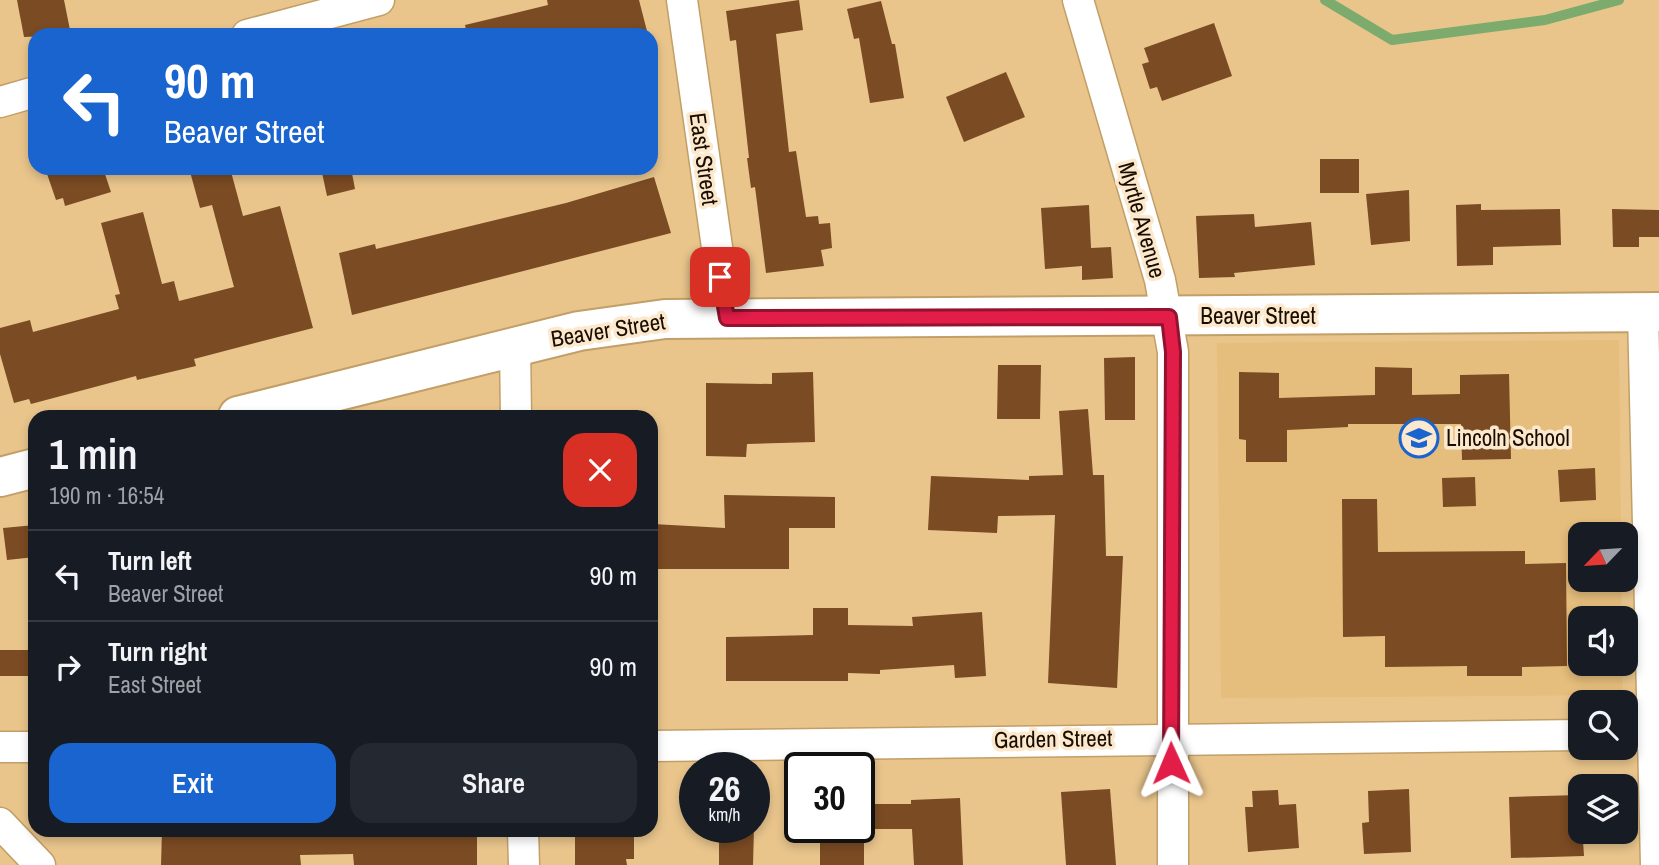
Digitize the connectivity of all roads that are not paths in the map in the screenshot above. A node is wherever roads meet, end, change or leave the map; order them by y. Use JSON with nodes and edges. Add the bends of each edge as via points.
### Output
{"nodes":[{"id":1,"x":379,"y":0,"type":"edge"},
{"id":2,"x":682,"y":0,"type":"edge"},
{"id":3,"x":1078,"y":0,"type":"edge"},
{"id":4,"x":330,"y":6,"type":"edge"},
{"id":5,"x":267,"y":28,"type":"edge"},
{"id":6,"x":28,"y":94,"type":"edge"},
{"id":7,"x":0,"y":102,"type":"edge"},
{"id":8,"x":1651,"y":312,"type":"edge"},
{"id":9,"x":1169,"y":317,"type":"junction"},
{"id":10,"x":727,"y":318,"type":"junction"},
{"id":11,"x":515,"y":346,"type":"junction"},
{"id":12,"x":262,"y":410,"type":"edge"},
{"id":13,"x":516,"y":410,"type":"edge"},
{"id":14,"x":28,"y":470,"type":"edge"},
{"id":15,"x":0,"y":477,"type":"edge"},
{"id":16,"x":1638,"y":734,"type":"edge"},
{"id":17,"x":1657,"y":734,"type":"edge"},
{"id":18,"x":1568,"y":735,"type":"edge"},
{"id":19,"x":1171,"y":737,"type":"junction"},
{"id":20,"x":658,"y":746,"type":"edge"},
{"id":21,"x":0,"y":747,"type":"edge"},
{"id":22,"x":28,"y":747,"type":"edge"},
{"id":23,"x":0,"y":823,"type":"edge"},
{"id":24,"x":523,"y":837,"type":"edge"},
{"id":25,"x":40,"y":865,"type":"edge"},
{"id":26,"x":524,"y":865,"type":"edge"},
{"id":27,"x":1173,"y":865,"type":"edge"},
{"id":28,"x":1656,"y":865,"type":"edge"}],
"edges":[{"from":1,"to":4,"type":"street"},
{"from":2,"to":10,"type":"street","name":"East Street"},
{"from":3,"to":9,"type":"street","name":"Myrtle Avenue"},
{"from":4,"to":5,"type":"street"},
{"from":6,"to":7,"type":"street"},
{"from":8,"to":9,"type":"street","name":"Beaver Street"},
{"from":8,"to":17,"type":"street"},
{"from":9,"to":10,"type":"street","name":"Beaver Street"},
{"from":9,"to":19,"type":"street","name":"Myrtle Avenue","via":[[1173,352]]},
{"from":10,"to":11,"type":"street","name":"Beaver Street","via":[[615,325]]},
{"from":11,"to":12,"type":"street","name":"Beaver Street"},
{"from":11,"to":13,"type":"street"},
{"from":14,"to":15,"type":"street"},
{"from":16,"to":17,"type":"street"},
{"from":17,"to":28,"type":"street"},
{"from":18,"to":19,"type":"street","name":"Garden Street"},
{"from":19,"to":20,"type":"street","name":"Garden Street"},
{"from":19,"to":27,"type":"street","name":"Myrtle Avenue"},
{"from":21,"to":22,"type":"street"},
{"from":23,"to":25,"type":"street"},
{"from":24,"to":26,"type":"street"}]}
